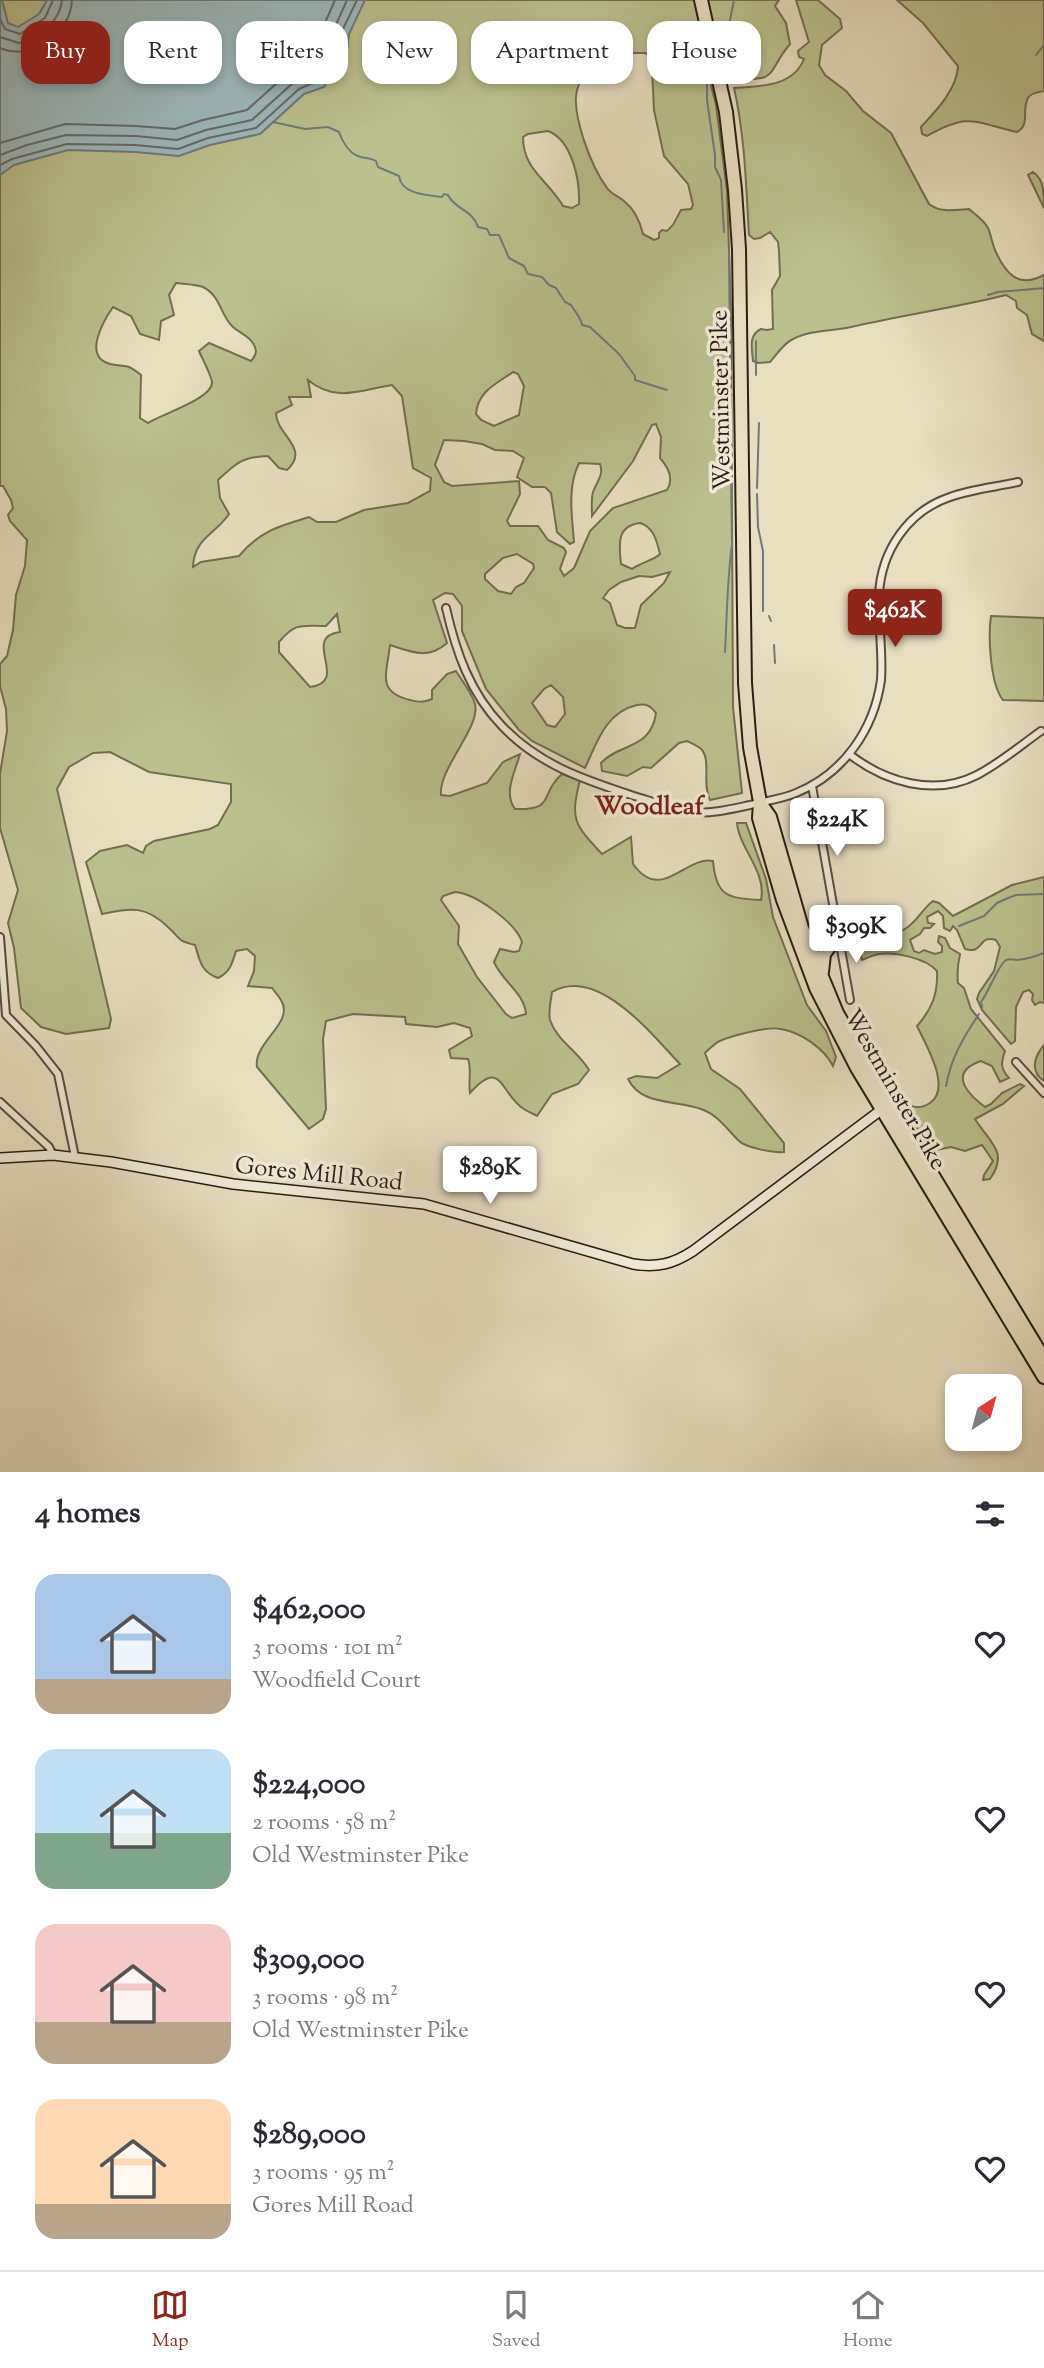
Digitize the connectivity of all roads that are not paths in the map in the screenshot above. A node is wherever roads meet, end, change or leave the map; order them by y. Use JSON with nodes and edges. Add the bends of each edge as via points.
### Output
{"nodes":[{"id":1,"x":701,"y":0,"type":"edge"},
{"id":2,"x":1018,"y":482,"type":"dead end"},
{"id":3,"x":446,"y":608,"type":"dead end"},
{"id":4,"x":1041,"y":731,"type":"dead end"},
{"id":5,"x":849,"y":754,"type":"junction"},
{"id":6,"x":812,"y":786,"type":"junction"},
{"id":7,"x":760,"y":802,"type":"junction"},
{"id":8,"x":838,"y":935,"type":"junction"},
{"id":9,"x":0,"y":937,"type":"edge"},
{"id":10,"x":821,"y":975,"type":"junction"},
{"id":11,"x":850,"y":1000,"type":"dead end"},
{"id":12,"x":1016,"y":1062,"type":"dead end"},
{"id":13,"x":1044,"y":1093,"type":"edge"},
{"id":14,"x":0,"y":1102,"type":"edge"},
{"id":15,"x":885,"y":1106,"type":"junction"},
{"id":16,"x":53,"y":1154,"type":"junction"},
{"id":17,"x":75,"y":1157,"type":"junction"},
{"id":18,"x":0,"y":1158,"type":"edge"},
{"id":19,"x":1044,"y":1359,"type":"edge"},
{"id":20,"x":1044,"y":1377,"type":"edge"}],
"edges":[{"from":1,"to":7,"type":"highway","name":"Westminster Pike","via":[[724,102],[735,190],[745,683]]},
{"from":2,"to":5,"type":"street","via":[[940,500],[911,521],[891,548],[879,589],[879,694],[866,729]]},
{"from":3,"to":7,"type":"street","via":[[462,664],[481,701],[503,727],[542,759],[586,780],[693,812]]},
{"from":4,"to":5,"type":"street","via":[[976,776],[937,785],[891,779]]},
{"from":5,"to":6,"type":"street"},
{"from":6,"to":7,"type":"street"},
{"from":6,"to":8,"type":"street"},
{"from":7,"to":10,"type":"highway","name":"Westminster Pike","via":[[770,817],[791,896]]},
{"from":7,"to":15,"type":"highway","name":"Westminster Pike","via":[[760,818],[802,956],[843,1044]]},
{"from":8,"to":10,"type":"highway","via":[[824,954]]},
{"from":8,"to":11,"type":"street"},
{"from":9,"to":17,"type":"street","via":[[6,1015],[58,1074]]},
{"from":10,"to":15,"type":"highway","name":"Westminster Pike"},
{"from":12,"to":13,"type":"street"},
{"from":14,"to":16,"type":"street"},
{"from":15,"to":17,"type":"street","name":"Gores Mill Road","via":[[701,1246],[660,1267],[633,1264],[424,1204],[233,1184]]},
{"from":15,"to":19,"type":"highway","name":"Westminster Pike"},
{"from":15,"to":20,"type":"highway","name":"Westminster Pike"},
{"from":16,"to":17,"type":"street","name":"Gores Mill Road"},
{"from":16,"to":18,"type":"street","name":"Gores Mill Road"}]}
